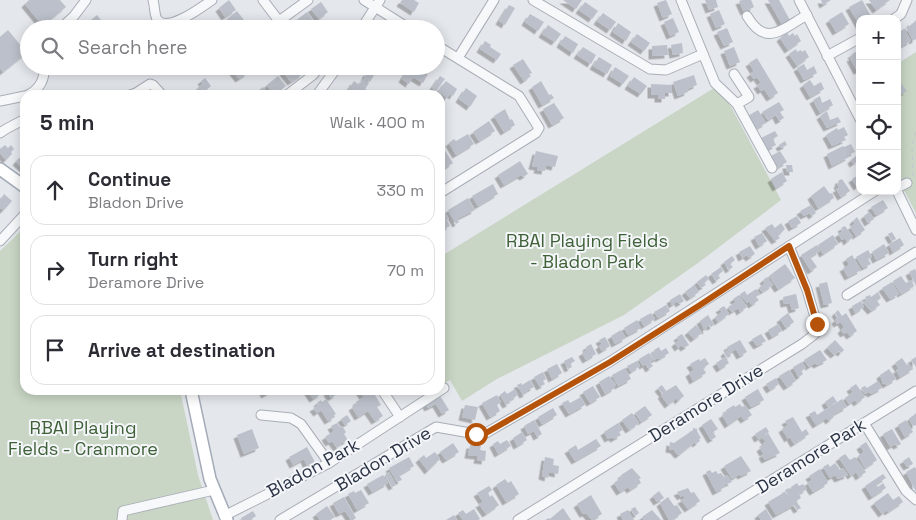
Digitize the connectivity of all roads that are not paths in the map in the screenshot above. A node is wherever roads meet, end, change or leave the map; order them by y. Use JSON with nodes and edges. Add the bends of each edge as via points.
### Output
{"nodes":[{"id":1,"x":86,"y":0,"type":"edge"},
{"id":2,"x":153,"y":0,"type":"edge"},
{"id":3,"x":212,"y":0,"type":"edge"},
{"id":4,"x":264,"y":0,"type":"edge"},
{"id":5,"x":308,"y":0,"type":"edge"},
{"id":6,"x":364,"y":0,"type":"edge"},
{"id":7,"x":494,"y":0,"type":"edge"},
{"id":8,"x":533,"y":0,"type":"edge"},
{"id":9,"x":681,"y":0,"type":"edge"},
{"id":10,"x":799,"y":0,"type":"edge"},
{"id":11,"x":907,"y":0,"type":"edge"},
{"id":12,"x":377,"y":4,"type":"edge"},
{"id":13,"x":807,"y":15,"type":"junction"},
{"id":14,"x":900,"y":15,"type":"edge"},
{"id":15,"x":747,"y":16,"type":"dead end"},
{"id":16,"x":70,"y":20,"type":"edge"},
{"id":17,"x":159,"y":20,"type":"edge"},
{"id":18,"x":179,"y":20,"type":"edge"},
{"id":19,"x":278,"y":20,"type":"edge"},
{"id":20,"x":287,"y":20,"type":"edge"},
{"id":21,"x":367,"y":20,"type":"edge"},
{"id":22,"x":398,"y":20,"type":"edge"},
{"id":23,"x":856,"y":40,"type":"edge"},
{"id":24,"x":445,"y":50,"type":"edge"},
{"id":25,"x":704,"y":54,"type":"junction"},
{"id":26,"x":827,"y":56,"type":"junction"},
{"id":27,"x":458,"y":58,"type":"junction"},
{"id":28,"x":734,"y":74,"type":"dead end"},
{"id":29,"x":44,"y":75,"type":"edge"},
{"id":30,"x":314,"y":75,"type":"edge"},
{"id":31,"x":331,"y":75,"type":"edge"},
{"id":32,"x":34,"y":90,"type":"edge"},
{"id":33,"x":141,"y":90,"type":"edge"},
{"id":34,"x":158,"y":90,"type":"edge"},
{"id":35,"x":294,"y":90,"type":"edge"},
{"id":36,"x":321,"y":90,"type":"edge"},
{"id":37,"x":20,"y":97,"type":"edge"},
{"id":38,"x":0,"y":101,"type":"edge"},
{"id":39,"x":737,"y":104,"type":"junction"},
{"id":40,"x":856,"y":111,"type":"edge"},
{"id":41,"x":20,"y":122,"type":"edge"},
{"id":42,"x":0,"y":134,"type":"edge"},
{"id":43,"x":772,"y":168,"type":"dead end"},
{"id":44,"x":0,"y":169,"type":"edge"},
{"id":45,"x":910,"y":181,"type":"road end"},
{"id":46,"x":20,"y":183,"type":"edge"},
{"id":47,"x":901,"y":187,"type":"edge"},
{"id":48,"x":445,"y":190,"type":"edge"},
{"id":49,"x":869,"y":195,"type":"edge"},
{"id":50,"x":899,"y":195,"type":"edge"},
{"id":51,"x":20,"y":219,"type":"edge"},
{"id":52,"x":916,"y":230,"type":"edge"},
{"id":53,"x":0,"y":241,"type":"edge"},
{"id":54,"x":789,"y":246,"type":"junction"},
{"id":55,"x":916,"y":252,"type":"edge"},
{"id":56,"x":847,"y":295,"type":"dead end"},
{"id":57,"x":916,"y":391,"type":"edge"},
{"id":58,"x":193,"y":395,"type":"edge"},
{"id":59,"x":385,"y":395,"type":"edge"},
{"id":60,"x":433,"y":395,"type":"edge"},
{"id":61,"x":261,"y":415,"type":"dead end"},
{"id":62,"x":400,"y":417,"type":"junction"},
{"id":63,"x":864,"y":423,"type":"junction"},
{"id":64,"x":329,"y":463,"type":"junction"},
{"id":65,"x":214,"y":490,"type":"junction"},
{"id":66,"x":916,"y":500,"type":"edge"},
{"id":67,"x":225,"y":518,"type":"edge"},
{"id":68,"x":122,"y":520,"type":"edge"},
{"id":69,"x":280,"y":520,"type":"edge"},
{"id":70,"x":518,"y":520,"type":"edge"},
{"id":71,"x":707,"y":520,"type":"edge"}],
"edges":[{"from":1,"to":16,"type":"street"},
{"from":2,"to":17,"type":"street"},
{"from":3,"to":18,"type":"street"},
{"from":4,"to":19,"type":"street"},
{"from":5,"to":20,"type":"street"},
{"from":6,"to":12,"type":"street"},
{"from":7,"to":27,"type":"street"},
{"from":8,"to":25,"type":"street","via":[[650,69],[666,70]]},
{"from":9,"to":25,"type":"street"},
{"from":10,"to":13,"type":"street"},
{"from":11,"to":14,"type":"street"},
{"from":12,"to":21,"type":"street"},
{"from":12,"to":22,"type":"street"},
{"from":13,"to":15,"type":"street","via":[[771,35],[754,28]]},
{"from":13,"to":26,"type":"street"},
{"from":23,"to":26,"type":"street"},
{"from":24,"to":27,"type":"street"},
{"from":25,"to":39,"type":"street","via":[[715,83]]},
{"from":26,"to":40,"type":"street"},
{"from":27,"to":48,"type":"street","via":[[519,96],[539,128],[536,133]]},
{"from":28,"to":39,"type":"street","via":[[749,97]]},
{"from":29,"to":32,"type":"street","via":[[41,84]]},
{"from":30,"to":35,"type":"street"},
{"from":31,"to":36,"type":"street"},
{"from":33,"to":34,"type":"street","via":[[150,84]]},
{"from":37,"to":38,"type":"street"},
{"from":39,"to":43,"type":"street"},
{"from":41,"to":42,"type":"street"},
{"from":44,"to":46,"type":"main road"},
{"from":45,"to":47,"type":"street"},
{"from":49,"to":54,"type":"street","name":"Bladon Drive"},
{"from":50,"to":52,"type":"street"},
{"from":51,"to":53,"type":"street"},
{"from":54,"to":69,"type":"street","name":"Bladon Drive","via":[[610,362],[486,433],[436,427]]},
{"from":54,"to":70,"type":"street","name":"Deramore Drive","via":[[807,290],[817,324],[815,334]]},
{"from":55,"to":56,"type":"street"},
{"from":57,"to":63,"type":"street","name":"Deramore Park"},
{"from":58,"to":65,"type":"main road"},
{"from":59,"to":62,"type":"street"},
{"from":60,"to":62,"type":"street","name":"Bladon Park"},
{"from":61,"to":64,"type":"street","via":[[291,418],[301,424]]},
{"from":62,"to":64,"type":"street","name":"Bladon Park"},
{"from":63,"to":66,"type":"street","via":[[906,491]]},
{"from":63,"to":71,"type":"street","name":"Deramore Park"},
{"from":64,"to":67,"type":"street","name":"Bladon Park"},
{"from":65,"to":67,"type":"main road"},
{"from":65,"to":68,"type":"street","via":[[123,511]]}]}
